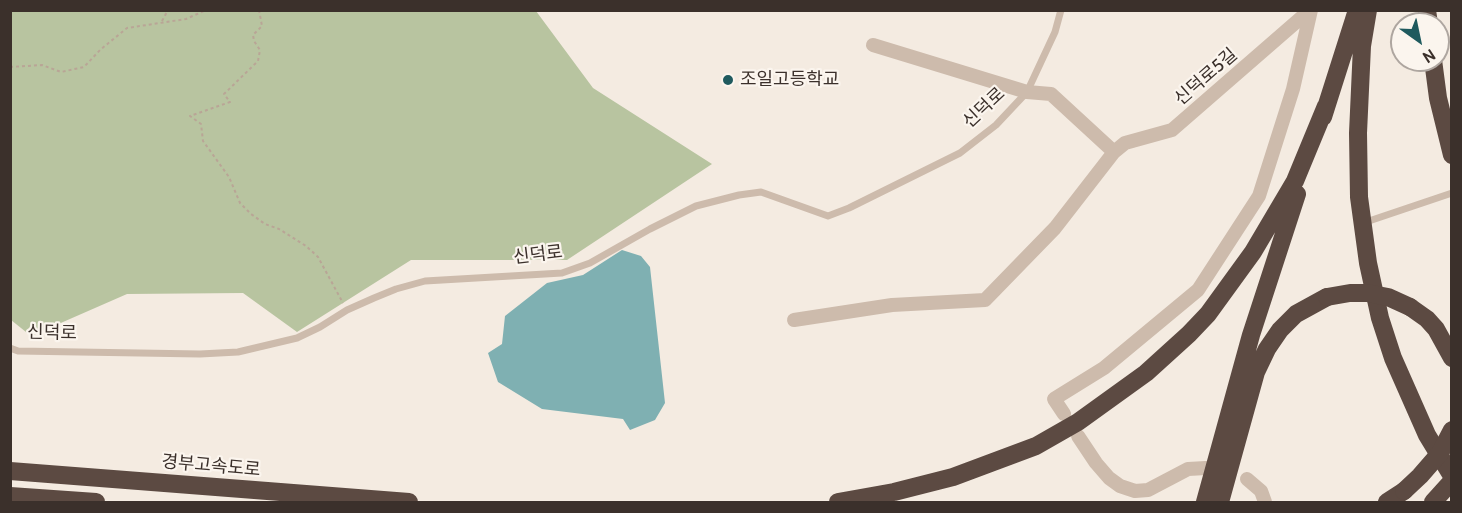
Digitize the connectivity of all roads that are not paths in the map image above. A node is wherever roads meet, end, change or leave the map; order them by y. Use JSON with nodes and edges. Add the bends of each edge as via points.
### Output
{"nodes":[{"id":1,"x":1062,"y":10,"type":"edge"},
{"id":2,"x":1311,"y":10,"type":"edge"},
{"id":3,"x":1357,"y":10,"type":"edge"},
{"id":4,"x":1368,"y":10,"type":"edge"},
{"id":5,"x":873,"y":45,"type":"dead end"},
{"id":6,"x":1435,"y":72,"type":"edge"},
{"id":7,"x":1027,"y":92,"type":"junction"},
{"id":8,"x":1326,"y":106,"type":"junction"},
{"id":9,"x":1114,"y":152,"type":"junction"},
{"id":10,"x":1452,"y":155,"type":"edge"},
{"id":11,"x":1452,"y":193,"type":"edge"},
{"id":12,"x":1362,"y":223,"type":"junction"},
{"id":13,"x":794,"y":320,"type":"dead end"},
{"id":14,"x":10,"y":348,"type":"edge"},
{"id":15,"x":1452,"y":358,"type":"edge"},
{"id":16,"x":1064,"y":414,"type":"dead end"},
{"id":17,"x":1452,"y":430,"type":"edge"},
{"id":18,"x":1078,"y":436,"type":"dead end"},
{"id":19,"x":1206,"y":468,"type":"dead end"},
{"id":20,"x":10,"y":471,"type":"edge"},
{"id":21,"x":1452,"y":476,"type":"edge"},
{"id":22,"x":1247,"y":479,"type":"dead end"},
{"id":23,"x":1452,"y":481,"type":"edge"},
{"id":24,"x":10,"y":496,"type":"edge"},
{"id":25,"x":1452,"y":498,"type":"edge"},
{"id":26,"x":96,"y":502,"type":"edge"},
{"id":27,"x":409,"y":502,"type":"edge"},
{"id":28,"x":838,"y":502,"type":"edge"},
{"id":29,"x":1205,"y":502,"type":"edge"},
{"id":30,"x":1220,"y":502,"type":"edge"},
{"id":31,"x":1265,"y":502,"type":"edge"},
{"id":32,"x":1387,"y":502,"type":"edge"},
{"id":33,"x":1433,"y":502,"type":"edge"},
{"id":34,"x":1449,"y":502,"type":"edge"}],
"edges":[{"from":1,"to":7,"type":"lane","name":"신덕로"},
{"from":2,"to":9,"type":"street","name":"신덕로5길","via":[[1172,130],[1125,143]]},
{"from":2,"to":16,"type":"street","via":[[1293,89],[1259,196],[1198,290],[1104,368],[1054,399]]},
{"from":3,"to":8,"type":"highway"},
{"from":4,"to":12,"type":"highway","via":[[1358,113]]},
{"from":5,"to":7,"type":"street","name":"신덕로"},
{"from":6,"to":10,"type":"highway"},
{"from":7,"to":9,"type":"street","via":[[1051,94]]},
{"from":7,"to":14,"type":"lane","name":"신덕로","via":[[996,125],[960,153],[828,216],[761,192],[738,195],[696,206],[562,273],[425,281],[347,310],[297,338],[238,352]]},
{"from":8,"to":28,"type":"highway","via":[[1295,181],[1253,252],[1208,314],[1146,373],[1093,413],[1035,446],[953,477]]},
{"from":8,"to":29,"type":"highway","via":[[1251,335]]},
{"from":9,"to":13,"type":"street","via":[[1055,228],[985,300],[892,305]]},
{"from":11,"to":12,"type":"lane"},
{"from":12,"to":21,"type":"highway","via":[[1380,318],[1393,358],[1427,435]]},
{"from":15,"to":30,"type":"highway","bridge":true,"via":[[1427,319],[1388,297],[1350,293],[1327,297],[1296,314],[1280,330],[1256,372]]},
{"from":17,"to":32,"type":"highway","bridge":true,"via":[[1432,463]]},
{"from":18,"to":19,"type":"street","via":[[1109,478],[1135,491],[1148,490],[1188,469]]},
{"from":20,"to":27,"type":"highway","name":"경부고속도로"},
{"from":22,"to":31,"type":"street","via":[[1261,491]]},
{"from":23,"to":33,"type":"highway"},
{"from":24,"to":26,"type":"highway"},
{"from":25,"to":34,"type":"highway"}]}
